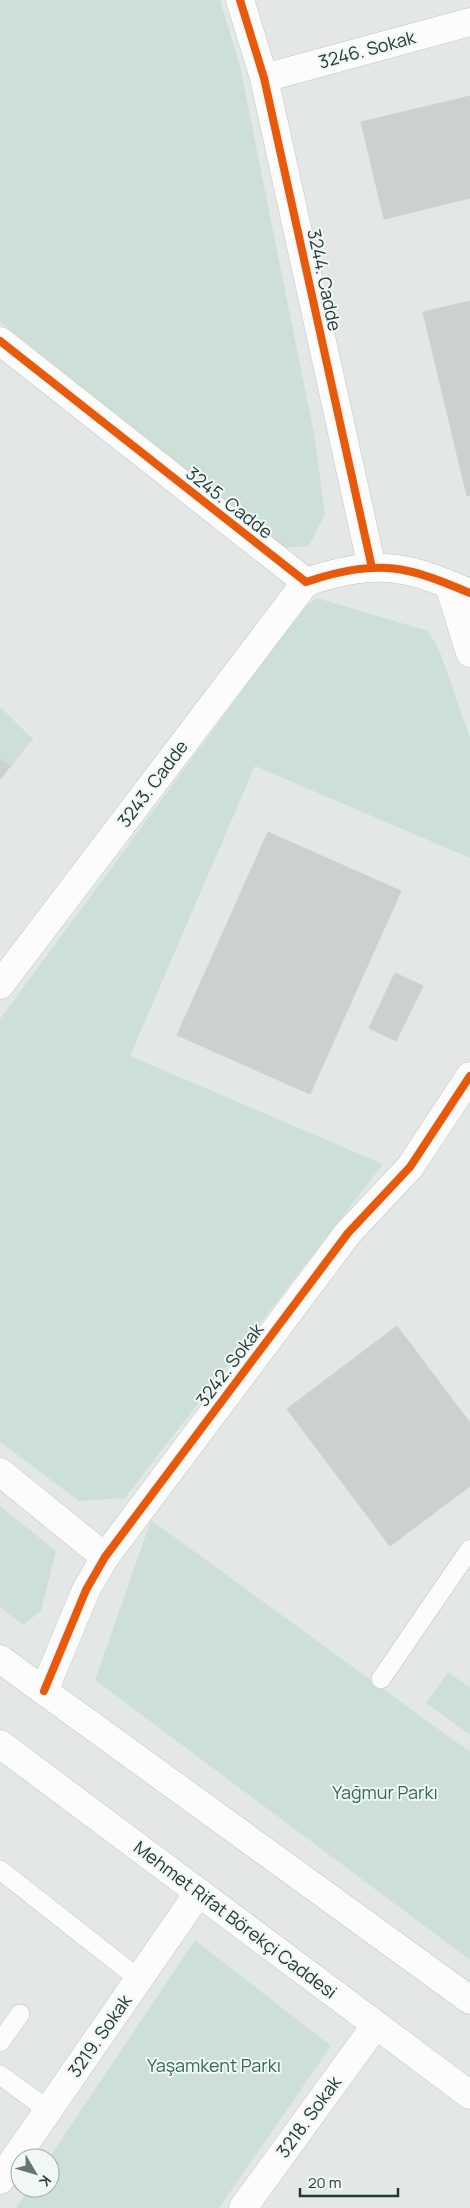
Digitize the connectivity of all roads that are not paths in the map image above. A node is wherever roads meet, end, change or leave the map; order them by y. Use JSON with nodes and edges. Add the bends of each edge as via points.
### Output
{"nodes":[{"id":1,"x":240,"y":0,"type":"edge"},
{"id":2,"x":470,"y":22,"type":"edge"},
{"id":3,"x":264,"y":78,"type":"junction"},
{"id":4,"x":0,"y":341,"type":"edge"},
{"id":5,"x":372,"y":568,"type":"junction"},
{"id":6,"x":306,"y":582,"type":"junction"},
{"id":7,"x":459,"y":589,"type":"edge"},
{"id":8,"x":470,"y":654,"type":"edge"},
{"id":9,"x":0,"y":985,"type":"edge"},
{"id":10,"x":470,"y":1076,"type":"edge"},
{"id":11,"x":0,"y":1472,"type":"edge"},
{"id":12,"x":470,"y":1549,"type":"edge"},
{"id":13,"x":105,"y":1556,"type":"junction"},
{"id":14,"x":0,"y":1658,"type":"edge"},
{"id":15,"x":381,"y":1679,"type":"dead end"},
{"id":16,"x":44,"y":1691,"type":"junction"},
{"id":17,"x":0,"y":1744,"type":"edge"},
{"id":18,"x":0,"y":1870,"type":"edge"},
{"id":19,"x":199,"y":1892,"type":"junction"},
{"id":20,"x":139,"y":1979,"type":"junction"},
{"id":21,"x":470,"y":2000,"type":"edge"},
{"id":22,"x":20,"y":2014,"type":"dead end"},
{"id":23,"x":375,"y":2026,"type":"junction"},
{"id":24,"x":0,"y":2042,"type":"edge"},
{"id":25,"x":0,"y":2075,"type":"edge"},
{"id":26,"x":470,"y":2095,"type":"edge"},
{"id":27,"x":48,"y":2110,"type":"junction"},
{"id":28,"x":0,"y":2180,"type":"edge"},
{"id":29,"x":243,"y":2208,"type":"edge"}],
"edges":[{"from":1,"to":3,"type":"street","name":"3244. Cadde"},
{"from":2,"to":3,"type":"street","name":"3246. Sokak"},
{"from":3,"to":5,"type":"street","name":"3244. Cadde"},
{"from":4,"to":6,"type":"street","name":"3245. Cadde"},
{"from":5,"to":6,"type":"street","via":[[339,571]]},
{"from":5,"to":7,"type":"street","via":[[408,570]]},
{"from":6,"to":9,"type":"street","name":"3243. Cadde"},
{"from":7,"to":8,"type":"street"},
{"from":10,"to":13,"type":"street","name":"3242. Sokak","via":[[410,1167],[348,1233]]},
{"from":11,"to":13,"type":"street"},
{"from":12,"to":15,"type":"lane"},
{"from":13,"to":16,"type":"street","name":"3242. Sokak","via":[[86,1590]]},
{"from":14,"to":16,"type":"street"},
{"from":16,"to":21,"type":"street"},
{"from":17,"to":19,"type":"street","name":"Mehmet Rifat Börekçi Caddesi"},
{"from":18,"to":20,"type":"lane"},
{"from":19,"to":20,"type":"street","name":"3219. Sokak"},
{"from":19,"to":23,"type":"street","name":"Mehmet Rifat Börekçi Caddesi"},
{"from":20,"to":27,"type":"street","name":"3219. Sokak"},
{"from":22,"to":24,"type":"lane"},
{"from":23,"to":26,"type":"street","name":"Mehmet Rifat Börekçi Caddesi"},
{"from":23,"to":29,"type":"street","name":"3218. Sokak"},
{"from":25,"to":27,"type":"lane"},
{"from":27,"to":28,"type":"street","name":"3219. Sokak"}]}
